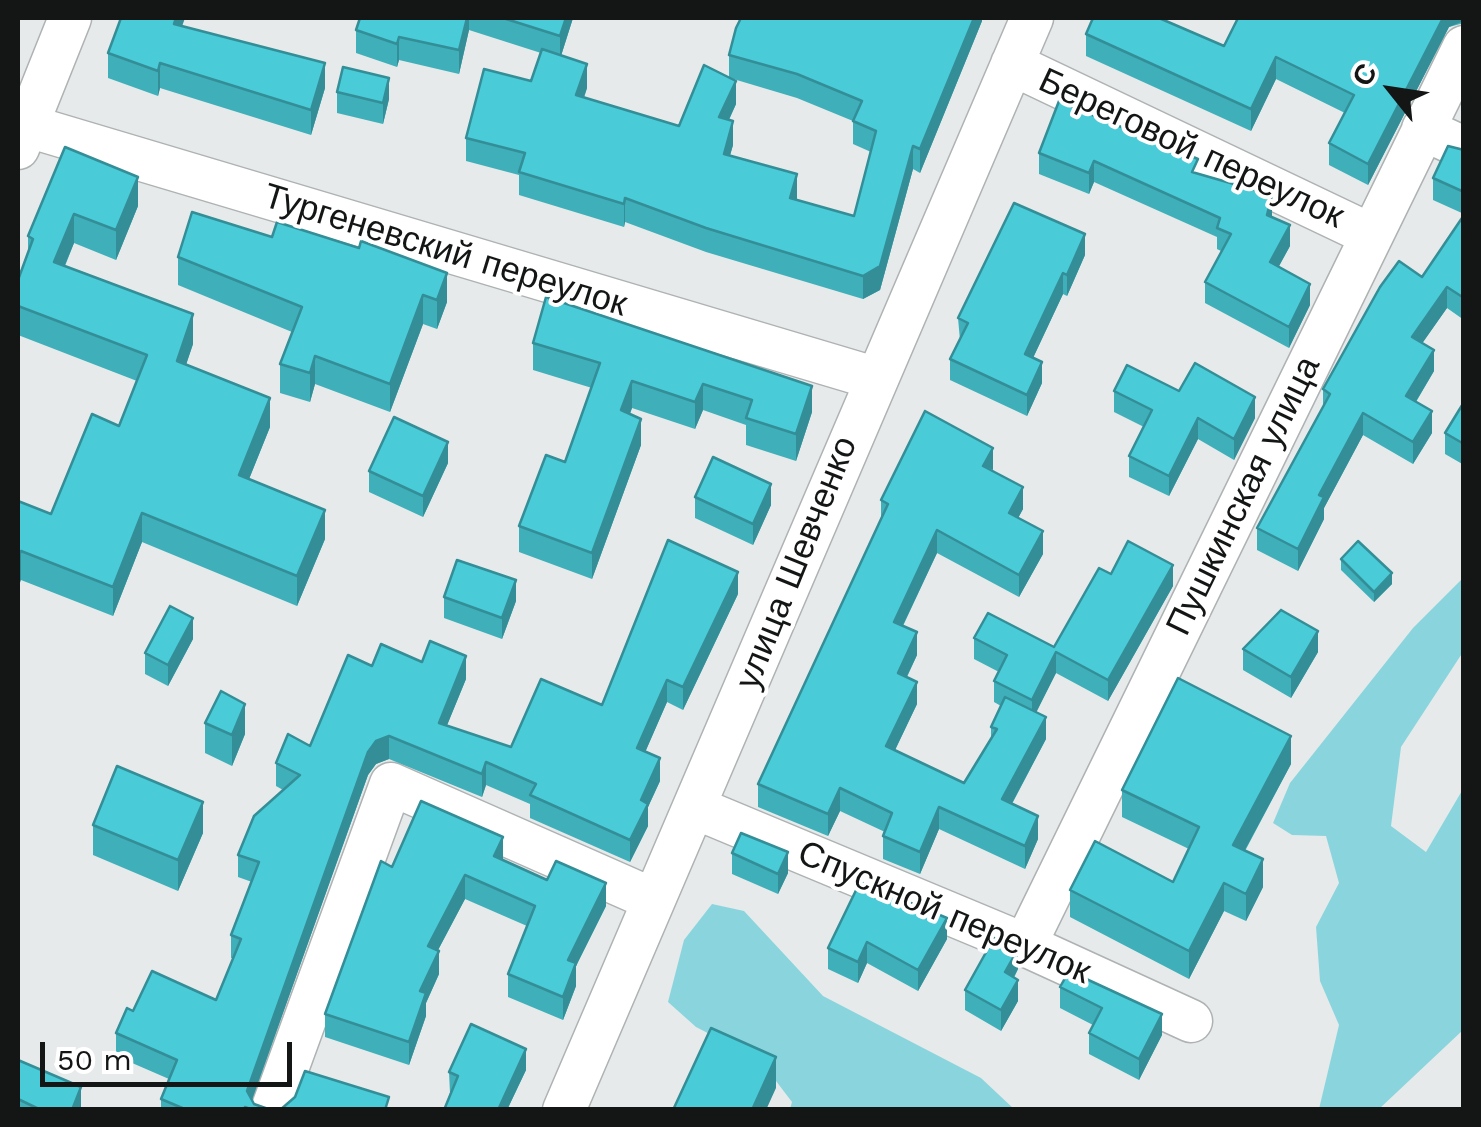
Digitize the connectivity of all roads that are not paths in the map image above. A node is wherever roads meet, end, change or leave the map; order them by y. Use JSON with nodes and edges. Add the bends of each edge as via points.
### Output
{"nodes":[{"id":1,"x":70,"y":18,"type":"edge"},
{"id":2,"x":1032,"y":18,"type":"edge"},
{"id":3,"x":1464,"y":47,"type":"edge"},
{"id":4,"x":1012,"y":64,"type":"junction"},
{"id":5,"x":1424,"y":129,"type":"junction"},
{"id":6,"x":21,"y":133,"type":"edge"},
{"id":7,"x":1464,"y":148,"type":"edge"},
{"id":8,"x":1371,"y":235,"type":"junction"},
{"id":9,"x":874,"y":378,"type":"junction"},
{"id":10,"x":696,"y":808,"type":"junction"},
{"id":11,"x":654,"y":900,"type":"junction"},
{"id":12,"x":1025,"y":945,"type":"junction"},
{"id":13,"x":1191,"y":1021,"type":"dead end"},
{"id":14,"x":272,"y":1110,"type":"edge"},
{"id":15,"x":564,"y":1110,"type":"edge"}],
"edges":[{"from":1,"to":6,"type":"street"},
{"from":2,"to":4,"type":"street","name":"улица Шевченко"},
{"from":3,"to":5,"type":"street","name":"Пушкинская улица"},
{"from":4,"to":8,"type":"street","name":"Береговой переулок"},
{"from":4,"to":9,"type":"street","name":"улица Шевченко"},
{"from":5,"to":7,"type":"street"},
{"from":5,"to":8,"type":"street","name":"Пушкинская улица"},
{"from":6,"to":9,"type":"street","name":"Тургеневский переулок"},
{"from":8,"to":12,"type":"street","name":"Пушкинская улица"},
{"from":9,"to":10,"type":"street","name":"улица Шевченко"},
{"from":10,"to":11,"type":"street","name":"улица Шевченко"},
{"from":10,"to":12,"type":"street","name":"Спускной переулок"},
{"from":11,"to":14,"type":"street","via":[[391,784]]},
{"from":11,"to":15,"type":"street","name":"улица Шевченко"},
{"from":12,"to":13,"type":"street","name":"Спускной переулок"}]}
